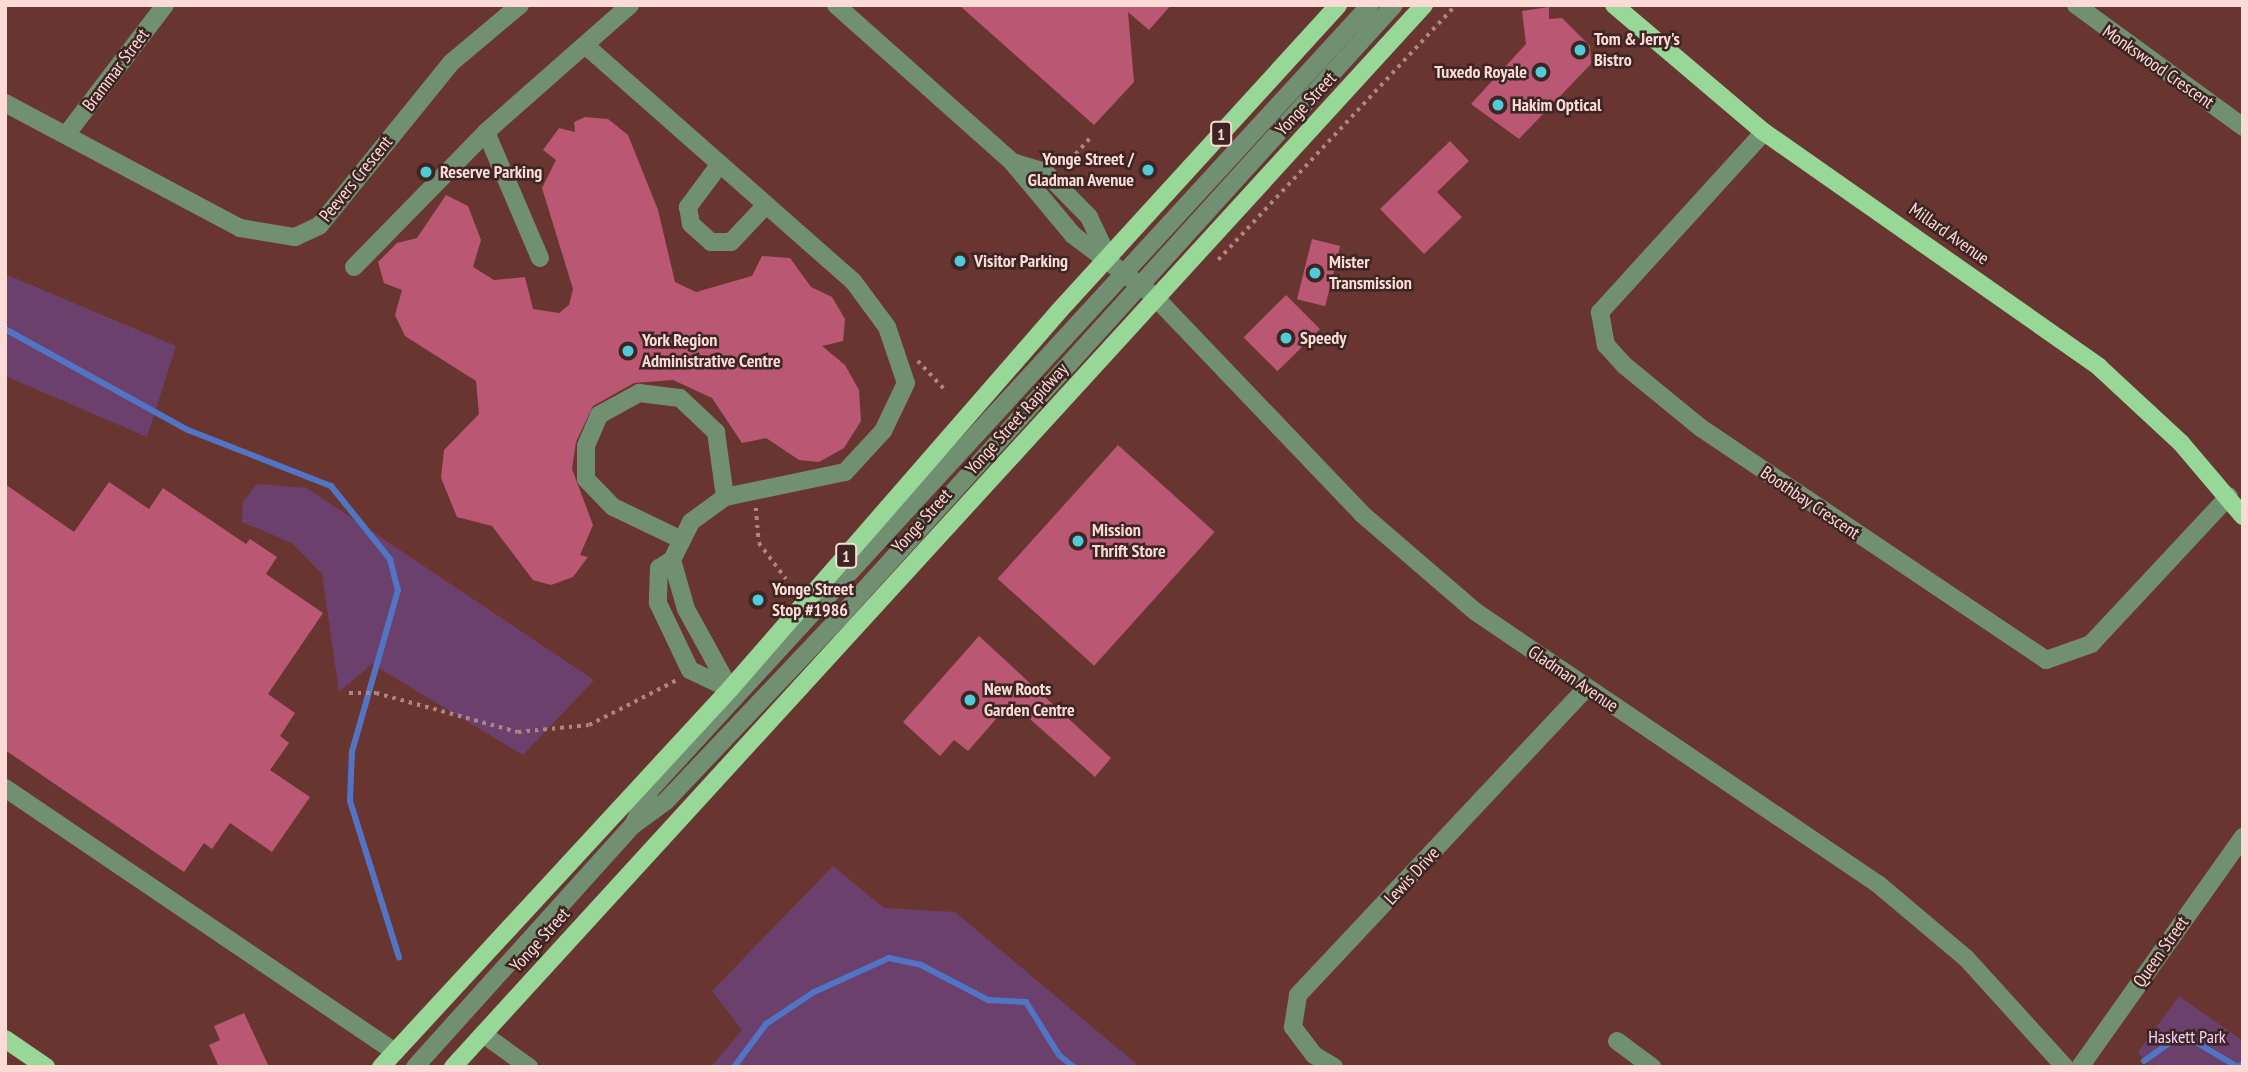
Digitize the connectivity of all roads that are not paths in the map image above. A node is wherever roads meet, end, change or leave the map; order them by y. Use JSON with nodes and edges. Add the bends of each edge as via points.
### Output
{"nodes":[{"id":1,"x":165,"y":5,"type":"edge"},
{"id":2,"x":520,"y":5,"type":"edge"},
{"id":3,"x":630,"y":5,"type":"edge"},
{"id":4,"x":836,"y":5,"type":"edge"},
{"id":5,"x":1338,"y":5,"type":"edge"},
{"id":6,"x":1370,"y":5,"type":"edge"},
{"id":7,"x":1394,"y":5,"type":"edge"},
{"id":8,"x":1424,"y":5,"type":"edge"},
{"id":9,"x":1614,"y":5,"type":"edge"},
{"id":10,"x":2076,"y":5,"type":"edge"},
{"id":11,"x":584,"y":45,"type":"junction"},
{"id":12,"x":5,"y":103,"type":"edge"},
{"id":13,"x":2243,"y":127,"type":"edge"},
{"id":14,"x":486,"y":132,"type":"junction"},
{"id":15,"x":1764,"y":132,"type":"junction"},
{"id":16,"x":66,"y":135,"type":"junction"},
{"id":17,"x":720,"y":164,"type":"junction"},
{"id":18,"x":766,"y":205,"type":"junction"},
{"id":19,"x":1108,"y":257,"type":"junction"},
{"id":20,"x":540,"y":258,"type":"dead end"},
{"id":21,"x":354,"y":267,"type":"dead end"},
{"id":22,"x":1133,"y":278,"type":"junction"},
{"id":23,"x":1154,"y":296,"type":"junction"},
{"id":24,"x":2230,"y":496,"type":"junction"},
{"id":25,"x":725,"y":497,"type":"junction"},
{"id":26,"x":2243,"y":516,"type":"edge"},
{"id":27,"x":682,"y":540,"type":"junction"},
{"id":28,"x":672,"y":560,"type":"junction"},
{"id":29,"x":1586,"y":688,"type":"junction"},
{"id":30,"x":730,"y":689,"type":"junction"},
{"id":31,"x":5,"y":788,"type":"edge"},
{"id":32,"x":2243,"y":837,"type":"edge"},
{"id":33,"x":483,"y":1034,"type":"junction"},
{"id":34,"x":5,"y":1039,"type":"edge"},
{"id":35,"x":1617,"y":1041,"type":"dead end"},
{"id":36,"x":395,"y":1052,"type":"junction"},
{"id":37,"x":1651,"y":1066,"type":"edge"},
{"id":38,"x":46,"y":1067,"type":"edge"},
{"id":39,"x":382,"y":1067,"type":"edge"},
{"id":40,"x":415,"y":1067,"type":"edge"},
{"id":41,"x":453,"y":1067,"type":"edge"},
{"id":42,"x":529,"y":1067,"type":"edge"},
{"id":43,"x":1334,"y":1067,"type":"edge"},
{"id":44,"x":2065,"y":1067,"type":"edge"},
{"id":45,"x":2080,"y":1067,"type":"edge"}],
"edges":[{"from":1,"to":16,"type":"street","name":"Brammar Street"},
{"from":2,"to":16,"type":"street","name":"Peevers Crescent","via":[[452,62],[319,226],[295,237],[240,228]]},
{"from":3,"to":11,"type":"street"},
{"from":4,"to":19,"type":"street","via":[[1012,162],[1045,172],[1089,217]]},
{"from":5,"to":19,"type":"main road","name":"Yonge Street","number":"1"},
{"from":6,"to":22,"type":"street","name":"Yonge Street Rapidway"},
{"from":7,"to":22,"type":"street","name":"Yonge Street Rapidway"},
{"from":8,"to":23,"type":"main road","name":"Yonge Street"},
{"from":9,"to":15,"type":"main road","name":"Millard Avenue"},
{"from":10,"to":13,"type":"street","name":"Monkswood Crescent"},
{"from":11,"to":14,"type":"street"},
{"from":11,"to":17,"type":"street"},
{"from":12,"to":16,"type":"street","name":"Peevers Crescent"},
{"from":14,"to":20,"type":"street"},
{"from":14,"to":21,"type":"street"},
{"from":15,"to":24,"type":"main road","name":"Millard Avenue","via":[[2099,367]]},
{"from":15,"to":24,"type":"street","name":"Boothbay Crescent","via":[[1600,312],[1606,345],[1701,428],[2046,660],[2091,644]]},
{"from":17,"to":18,"type":"street"},
{"from":17,"to":18,"type":"street","via":[[688,206],[691,224],[711,242],[731,242]]},
{"from":18,"to":25,"type":"street","via":[[853,281],[887,327],[906,383],[883,432],[845,472]]},
{"from":19,"to":22,"type":"street","name":"Gladman Avenue"},
{"from":19,"to":30,"type":"main road","name":"Yonge Street","number":"1"},
{"from":22,"to":23,"type":"street","name":"Gladman Avenue"},
{"from":22,"to":40,"type":"street","name":"Yonge Street Rapidway","via":[[650,790],[632,826]]},
{"from":23,"to":29,"type":"street","name":"Gladman Avenue","via":[[1362,514],[1475,612]]},
{"from":23,"to":33,"type":"main road","name":"Yonge Street"},
{"from":24,"to":26,"type":"main road","name":"Millard Avenue"},
{"from":25,"to":27,"type":"street","via":[[691,522]]},
{"from":25,"to":27,"type":"street","via":[[716,432],[680,398],[639,393],[599,415],[586,446],[586,479],[613,507]]},
{"from":27,"to":28,"type":"street"},
{"from":28,"to":30,"type":"street","via":[[686,609]]},
{"from":28,"to":30,"type":"street","via":[[659,568],[658,603],[690,670]]},
{"from":29,"to":43,"type":"street","name":"Lewis Drive","via":[[1298,995],[1293,1027],[1314,1055]]},
{"from":29,"to":44,"type":"street","name":"Gladman Avenue","via":[[1878,884],[1966,958]]},
{"from":30,"to":36,"type":"main road","name":"Yonge Street","number":"1"},
{"from":31,"to":36,"type":"street"},
{"from":32,"to":45,"type":"street","name":"Queen Street"},
{"from":33,"to":41,"type":"main road","name":"Yonge Street"},
{"from":33,"to":42,"type":"street"},
{"from":34,"to":38,"type":"main road"},
{"from":35,"to":37,"type":"street"},
{"from":36,"to":39,"type":"main road","name":"Yonge Street","number":"1"}]}
